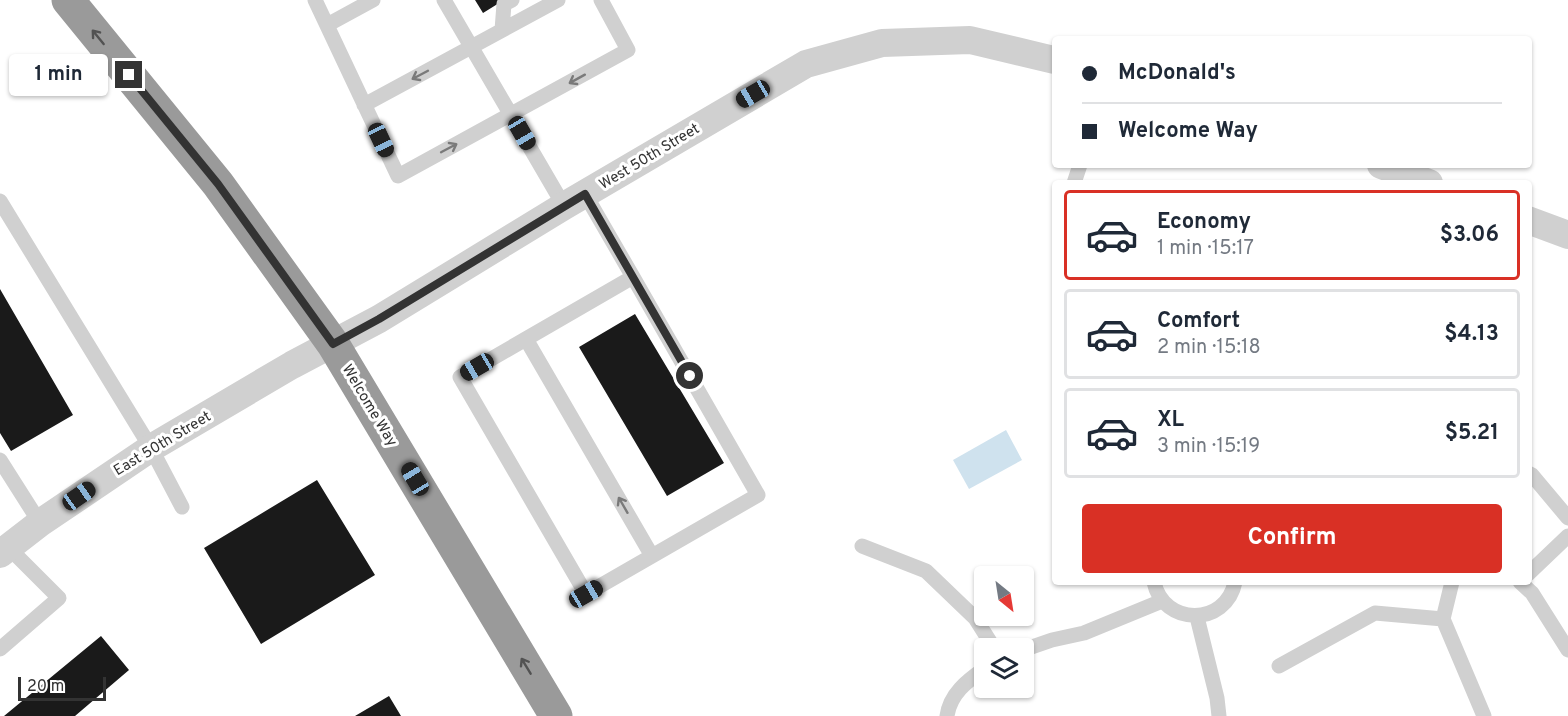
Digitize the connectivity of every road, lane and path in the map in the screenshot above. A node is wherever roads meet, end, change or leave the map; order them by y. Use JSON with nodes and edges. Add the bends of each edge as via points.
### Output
{"nodes":[{"id":1,"x":68,"y":0,"type":"edge"},
{"id":2,"x":315,"y":0,"type":"edge"},
{"id":3,"x":373,"y":0,"type":"edge"},
{"id":4,"x":444,"y":0,"type":"edge"},
{"id":5,"x":512,"y":0,"type":"edge"},
{"id":6,"x":558,"y":0,"type":"edge"},
{"id":7,"x":601,"y":0,"type":"edge"},
{"id":8,"x":327,"y":25,"type":"junction"},
{"id":9,"x":502,"y":30,"type":"junction"},
{"id":10,"x":471,"y":47,"type":"junction"},
{"id":11,"x":1052,"y":60,"type":"edge"},
{"id":12,"x":364,"y":105,"type":"junction"},
{"id":13,"x":511,"y":115,"type":"junction"},
{"id":14,"x":1389,"y":168,"type":"edge"},
{"id":15,"x":1421,"y":180,"type":"edge"},
{"id":16,"x":574,"y":200,"type":"junction"},
{"id":17,"x":0,"y":201,"type":"edge"},
{"id":18,"x":1532,"y":222,"type":"edge"},
{"id":19,"x":1568,"y":235,"type":"edge"},
{"id":20,"x":633,"y":277,"type":"junction"},
{"id":21,"x":526,"y":339,"type":"junction"},
{"id":22,"x":333,"y":344,"type":"junction"},
{"id":23,"x":151,"y":448,"type":"junction"},
{"id":24,"x":0,"y":460,"type":"edge"},
{"id":25,"x":1532,"y":475,"type":"edge"},
{"id":26,"x":182,"y":507,"type":"dead end"},
{"id":27,"x":1568,"y":518,"type":"edge"},
{"id":28,"x":40,"y":523,"type":"junction"},
{"id":29,"x":1568,"y":536,"type":"edge"},
{"id":30,"x":862,"y":546,"type":"dead end"},
{"id":31,"x":4,"y":551,"type":"edge"},
{"id":32,"x":652,"y":556,"type":"junction"},
{"id":33,"x":1532,"y":570,"type":"edge"},
{"id":34,"x":1155,"y":585,"type":"edge"},
{"id":35,"x":1234,"y":585,"type":"edge"},
{"id":36,"x":1451,"y":585,"type":"edge"},
{"id":37,"x":1523,"y":585,"type":"edge"},
{"id":38,"x":1162,"y":601,"type":"junction"},
{"id":39,"x":1197,"y":617,"type":"junction"},
{"id":40,"x":1443,"y":619,"type":"junction"},
{"id":41,"x":988,"y":638,"type":"edge"},
{"id":42,"x":1034,"y":646,"type":"edge"},
{"id":43,"x":0,"y":650,"type":"edge"},
{"id":44,"x":1568,"y":650,"type":"edge"},
{"id":45,"x":1279,"y":666,"type":"dead end"},
{"id":46,"x":974,"y":676,"type":"edge"},
{"id":47,"x":556,"y":716,"type":"edge"},
{"id":48,"x":947,"y":716,"type":"edge"},
{"id":49,"x":1219,"y":716,"type":"edge"},
{"id":50,"x":1484,"y":716,"type":"edge"}],
"edges":[{"from":22,"to":1,"type":"highway","name":"Welcome Way","one_way":true,"via":[[218,184]]},
{"from":2,"to":8,"type":"lane"},
{"from":3,"to":8,"type":"lane"},
{"from":4,"to":10,"type":"lane"},
{"from":5,"to":9,"type":"lane","via":[[504,4]]},
{"from":6,"to":9,"type":"lane"},
{"from":7,"to":13,"type":"lane","one_way":true,"via":[[628,50]]},
{"from":8,"to":12,"type":"lane"},
{"from":9,"to":10,"type":"lane"},
{"from":10,"to":12,"type":"lane","one_way":true},
{"from":10,"to":13,"type":"lane"},
{"from":11,"to":16,"type":"street","name":"West 50th Street","via":[[970,40],[882,44],[806,64]]},
{"from":12,"to":13,"type":"lane","one_way":true,"via":[[398,176]]},
{"from":13,"to":16,"type":"lane"},
{"from":14,"to":15,"type":"street"},
{"from":16,"to":20,"type":"lane"},
{"from":16,"to":22,"type":"street","name":"West 50th Street"},
{"from":17,"to":23,"type":"lane"},
{"from":18,"to":19,"type":"street"},
{"from":20,"to":21,"type":"lane"},
{"from":20,"to":32,"type":"lane","via":[[758,495]]},
{"from":32,"to":21,"type":"lane","one_way":true},
{"from":21,"to":32,"type":"lane","via":[[460,377],[586,594]]},
{"from":22,"to":23,"type":"street","name":"East 50th Street"},
{"from":47,"to":22,"type":"highway","name":"Welcome Way","one_way":true},
{"from":23,"to":26,"type":"lane"},
{"from":23,"to":28,"type":"street","name":"East 50th Street"},
{"from":24,"to":28,"type":"lane"},
{"from":25,"to":27,"type":"lane"},
{"from":28,"to":31,"type":"street","name":"East 50th Street"},
{"from":29,"to":33,"type":"lane"},
{"from":30,"to":41,"type":"lane","via":[[926,571],[975,618]]},
{"from":31,"to":43,"type":"lane","via":[[59,598]]},
{"from":34,"to":38,"type":"lane"},
{"from":35,"to":39,"type":"lane","via":[[1221,607]]},
{"from":36,"to":40,"type":"lane"},
{"from":37,"to":44,"type":"lane"},
{"from":38,"to":39,"type":"lane","via":[[1172,610]]},
{"from":38,"to":42,"type":"lane","via":[[1084,633]]},
{"from":39,"to":49,"type":"lane"},
{"from":40,"to":45,"type":"lane","via":[[1375,613]]},
{"from":40,"to":50,"type":"lane"},
{"from":46,"to":48,"type":"lane","via":[[949,703]]}]}
